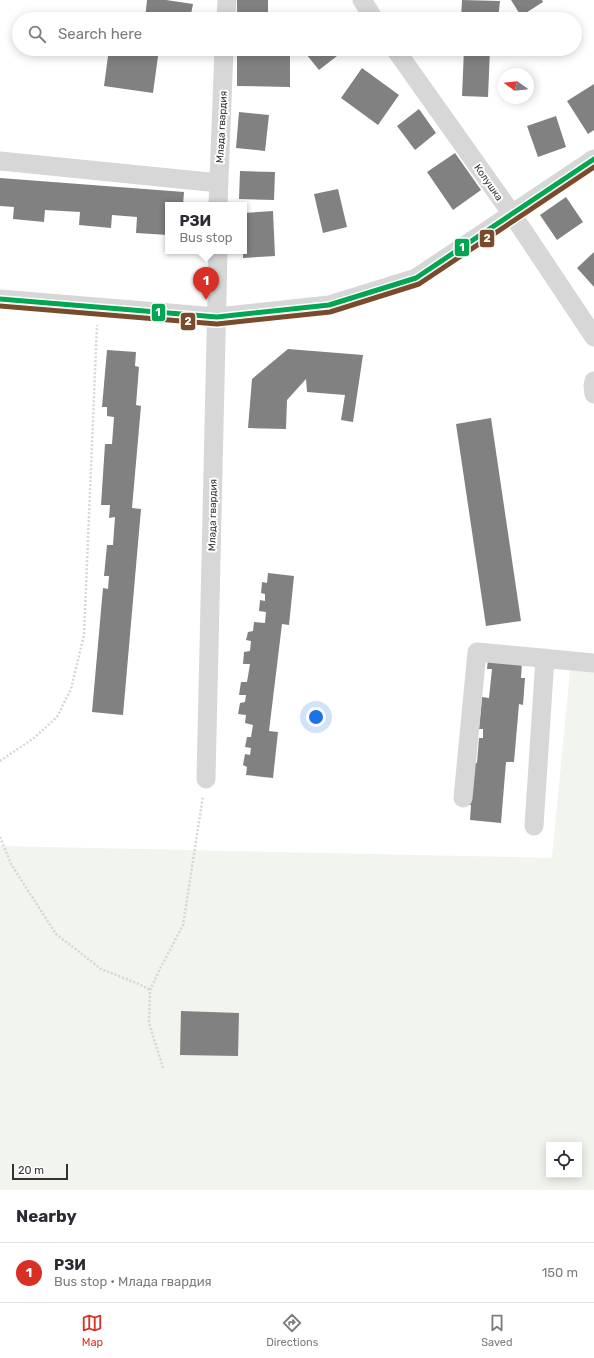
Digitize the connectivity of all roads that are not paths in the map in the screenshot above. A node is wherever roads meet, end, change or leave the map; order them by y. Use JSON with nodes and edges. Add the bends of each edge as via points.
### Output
{"nodes":[{"id":1,"x":227,"y":0,"type":"edge"},
{"id":2,"x":362,"y":0,"type":"edge"},
{"id":3,"x":226,"y":12,"type":"edge"},
{"id":4,"x":369,"y":12,"type":"edge"},
{"id":5,"x":224,"y":56,"type":"edge"},
{"id":6,"x":400,"y":56,"type":"edge"},
{"id":7,"x":594,"y":159,"type":"edge"},
{"id":8,"x":0,"y":161,"type":"edge"},
{"id":9,"x":218,"y":182,"type":"junction"},
{"id":10,"x":218,"y":202,"type":"edge"},
{"id":11,"x":512,"y":214,"type":"junction"},
{"id":12,"x":218,"y":254,"type":"edge"},
{"id":13,"x":0,"y":299,"type":"edge"},
{"id":14,"x":217,"y":317,"type":"junction"},
{"id":15,"x":594,"y":337,"type":"edge"},
{"id":16,"x":594,"y":382,"type":"edge"},
{"id":17,"x":594,"y":394,"type":"edge"},
{"id":18,"x":545,"y":658,"type":"junction"},
{"id":19,"x":594,"y":663,"type":"edge"},
{"id":20,"x":206,"y":780,"type":"road end"},
{"id":21,"x":463,"y":798,"type":"dead end"},
{"id":22,"x":534,"y":826,"type":"dead end"}],
"edges":[{"from":1,"to":3,"type":"street"},
{"from":2,"to":4,"type":"street"},
{"from":5,"to":9,"type":"street","name":"Млада гвардия"},
{"from":6,"to":11,"type":"street","name":"Колушка"},
{"from":7,"to":11,"type":"street"},
{"from":8,"to":9,"type":"street"},
{"from":9,"to":10,"type":"street","name":"Млада гвардия"},
{"from":11,"to":14,"type":"street","via":[[416,278],[329,305]]},
{"from":11,"to":15,"type":"street","name":"Колушка"},
{"from":12,"to":14,"type":"street","name":"Млада гвардия"},
{"from":13,"to":14,"type":"street"},
{"from":14,"to":20,"type":"street","name":"Млада гвардия"},
{"from":16,"to":17,"type":"street"},
{"from":18,"to":19,"type":"street"},
{"from":18,"to":21,"type":"street","via":[[477,652]]},
{"from":18,"to":22,"type":"street"}]}
